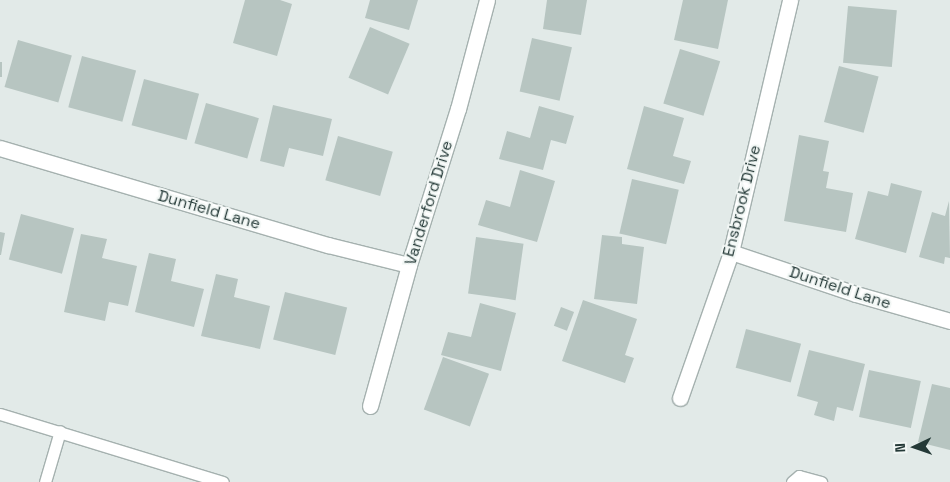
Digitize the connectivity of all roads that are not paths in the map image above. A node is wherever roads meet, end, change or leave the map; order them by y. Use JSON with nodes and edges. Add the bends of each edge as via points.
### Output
{"nodes":[{"id":1,"x":487,"y":0,"type":"edge"},
{"id":2,"x":790,"y":0,"type":"edge"},
{"id":3,"x":5,"y":150,"type":"edge"},
{"id":4,"x":731,"y":252,"type":"junction"},
{"id":5,"x":409,"y":265,"type":"junction"},
{"id":6,"x":950,"y":321,"type":"edge"},
{"id":7,"x":680,"y":398,"type":"dead end"},
{"id":8,"x":370,"y":406,"type":"dead end"},
{"id":9,"x":0,"y":414,"type":"edge"},
{"id":10,"x":60,"y":431,"type":"junction"},
{"id":11,"x":45,"y":482,"type":"edge"},
{"id":12,"x":222,"y":482,"type":"edge"},
{"id":13,"x":792,"y":482,"type":"edge"},
{"id":14,"x":821,"y":482,"type":"edge"}],
"edges":[{"from":1,"to":5,"type":"street","name":"Vanderford Drive","via":[[458,109]]},
{"from":2,"to":4,"type":"street","name":"Ensbrook Drive"},
{"from":3,"to":5,"type":"street","name":"Dunfield Lane","via":[[328,245]]},
{"from":4,"to":6,"type":"street","name":"Dunfield Lane"},
{"from":4,"to":7,"type":"street","name":"Ensbrook Drive"},
{"from":5,"to":8,"type":"street","name":"Vanderford Drive"},
{"from":9,"to":10,"type":"lane"},
{"from":10,"to":11,"type":"lane"},
{"from":10,"to":12,"type":"lane"},
{"from":13,"to":14,"type":"lane","via":[[799,476]]}]}
